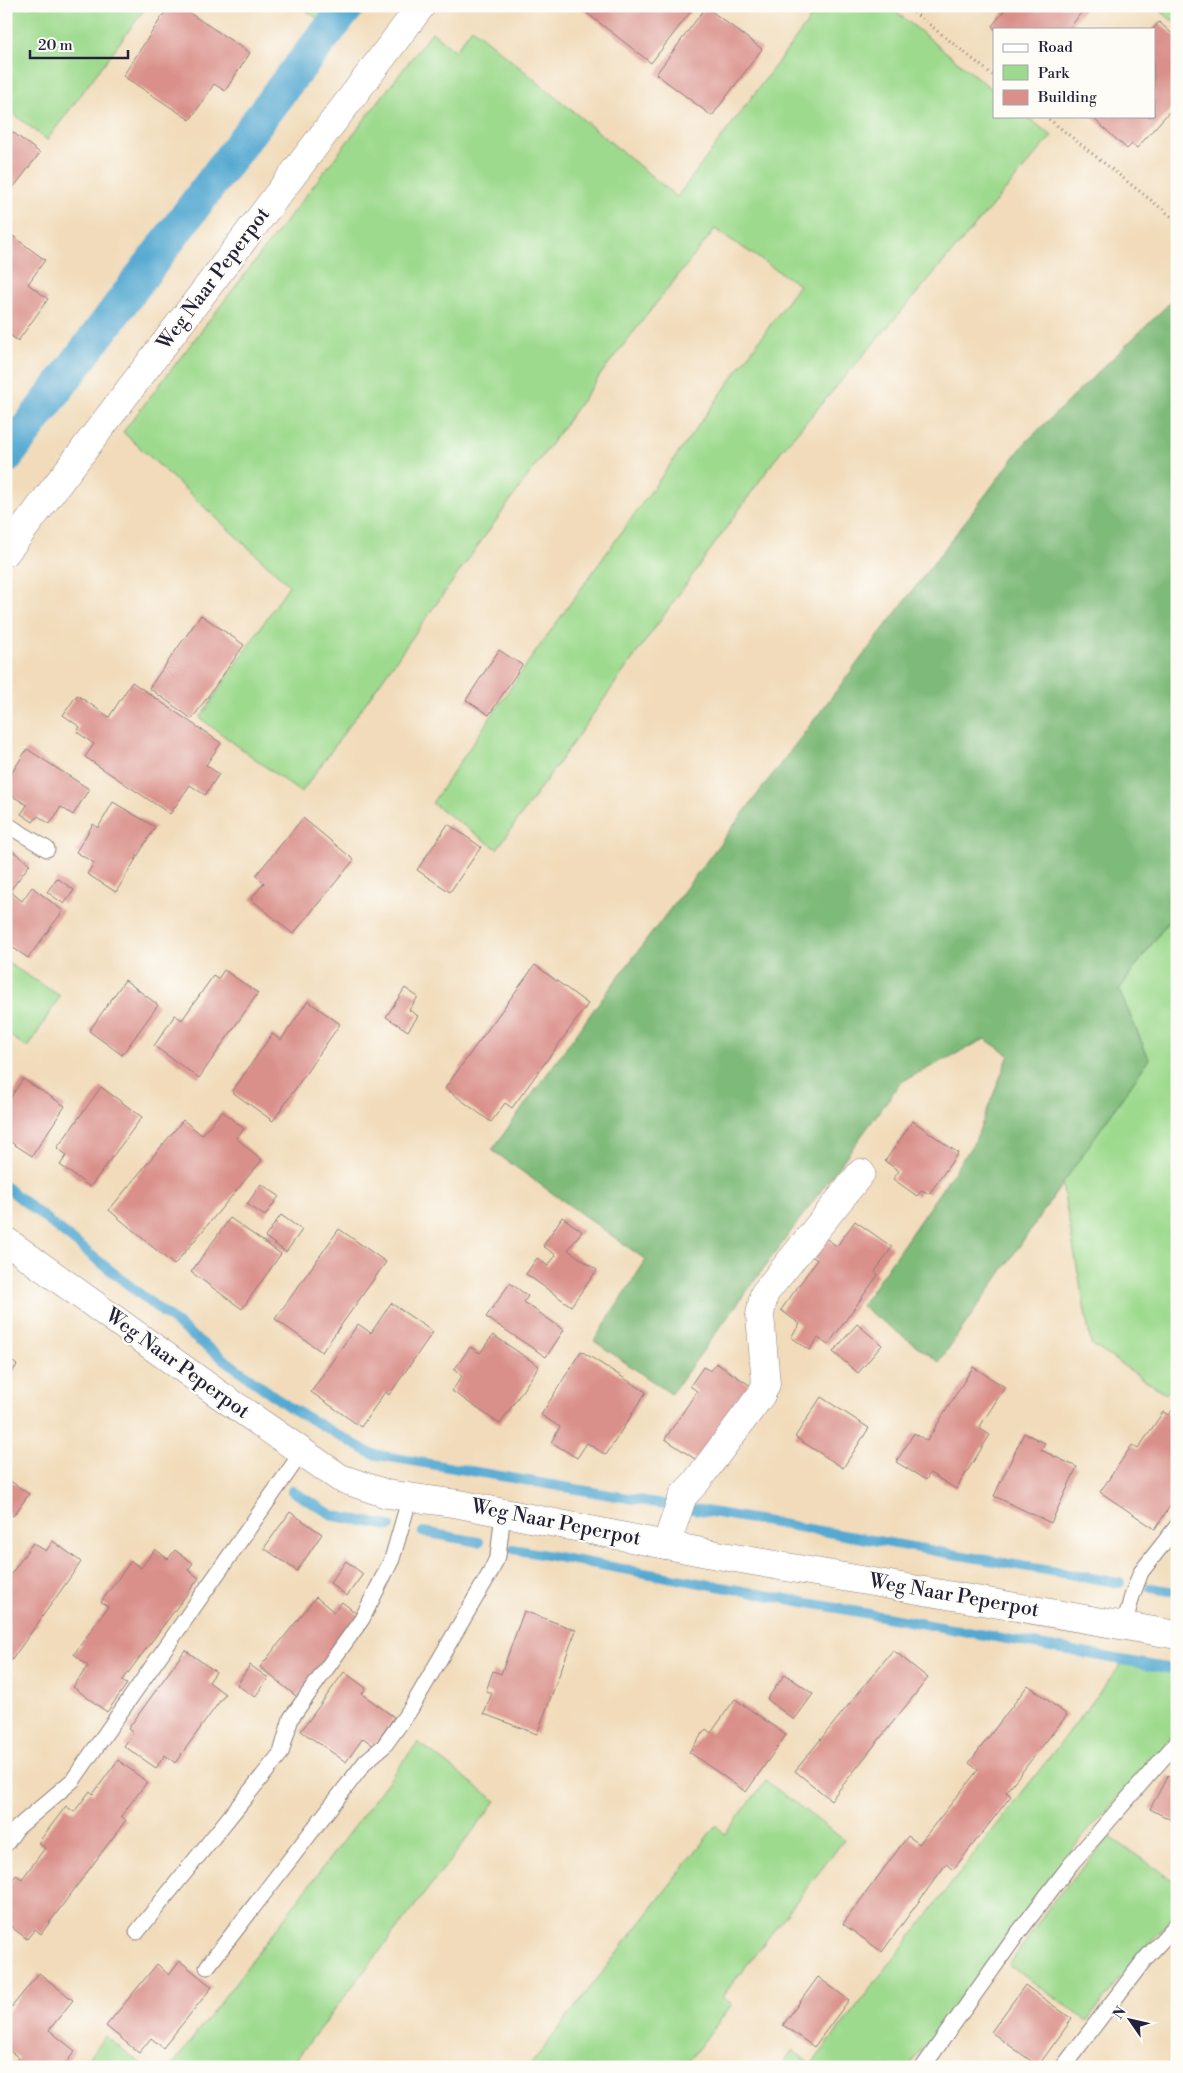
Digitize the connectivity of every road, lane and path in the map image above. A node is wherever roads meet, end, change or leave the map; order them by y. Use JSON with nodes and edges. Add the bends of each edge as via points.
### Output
{"nodes":[{"id":1,"x":422,"y":6,"type":"edge"},
{"id":2,"x":906,"y":6,"type":"edge"},
{"id":3,"x":993,"y":75,"type":"edge"},
{"id":4,"x":1048,"y":118,"type":"edge"},
{"id":5,"x":1177,"y":221,"type":"edge"},
{"id":6,"x":6,"y":552,"type":"edge"},
{"id":7,"x":6,"y":824,"type":"edge"},
{"id":8,"x":47,"y":849,"type":"dead end"},
{"id":9,"x":861,"y":1173,"type":"dead end"},
{"id":10,"x":6,"y":1241,"type":"edge"},
{"id":11,"x":302,"y":1452,"type":"junction"},
{"id":12,"x":410,"y":1497,"type":"junction"},
{"id":13,"x":503,"y":1513,"type":"junction"},
{"id":14,"x":1177,"y":1526,"type":"edge"},
{"id":15,"x":666,"y":1545,"type":"junction"},
{"id":16,"x":1124,"y":1626,"type":"junction"},
{"id":17,"x":1177,"y":1635,"type":"edge"},
{"id":18,"x":1177,"y":1742,"type":"edge"},
{"id":19,"x":6,"y":1844,"type":"edge"},
{"id":20,"x":1177,"y":1924,"type":"edge"},
{"id":21,"x":137,"y":1932,"type":"dead end"},
{"id":22,"x":207,"y":1967,"type":"dead end"},
{"id":23,"x":923,"y":2067,"type":"edge"},
{"id":24,"x":1062,"y":2067,"type":"edge"}],
"edges":[{"from":1,"to":6,"type":"street","name":"Weg Naar Peperpot"},
{"from":2,"to":3,"type":"path"},
{"from":4,"to":5,"type":"path"},
{"from":7,"to":8,"type":"lane"},
{"from":9,"to":15,"type":"street","via":[[764,1294],[760,1315],[766,1384],[761,1395],[683,1496]]},
{"from":10,"to":11,"type":"street","name":"Weg Naar Peperpot"},
{"from":11,"to":12,"type":"street","name":"Weg Naar Peperpot","via":[[340,1478],[387,1494]]},
{"from":11,"to":19,"type":"lane","via":[[73,1780],[17,1828]]},
{"from":12,"to":13,"type":"street","name":"Weg Naar Peperpot"},
{"from":12,"to":21,"type":"lane","via":[[392,1559],[362,1619],[291,1718],[281,1753]]},
{"from":13,"to":15,"type":"street","name":"Weg Naar Peperpot"},
{"from":13,"to":22,"type":"lane","via":[[498,1556],[490,1573],[410,1710],[384,1746],[366,1761]]},
{"from":14,"to":16,"type":"lane","via":[[1141,1572]]},
{"from":15,"to":16,"type":"street","name":"Weg Naar Peperpot"},
{"from":16,"to":17,"type":"street","name":"Weg Naar Peperpot"},
{"from":18,"to":23,"type":"lane","via":[[1071,1864]]},
{"from":20,"to":24,"type":"lane","via":[[1145,1958]]}]}
